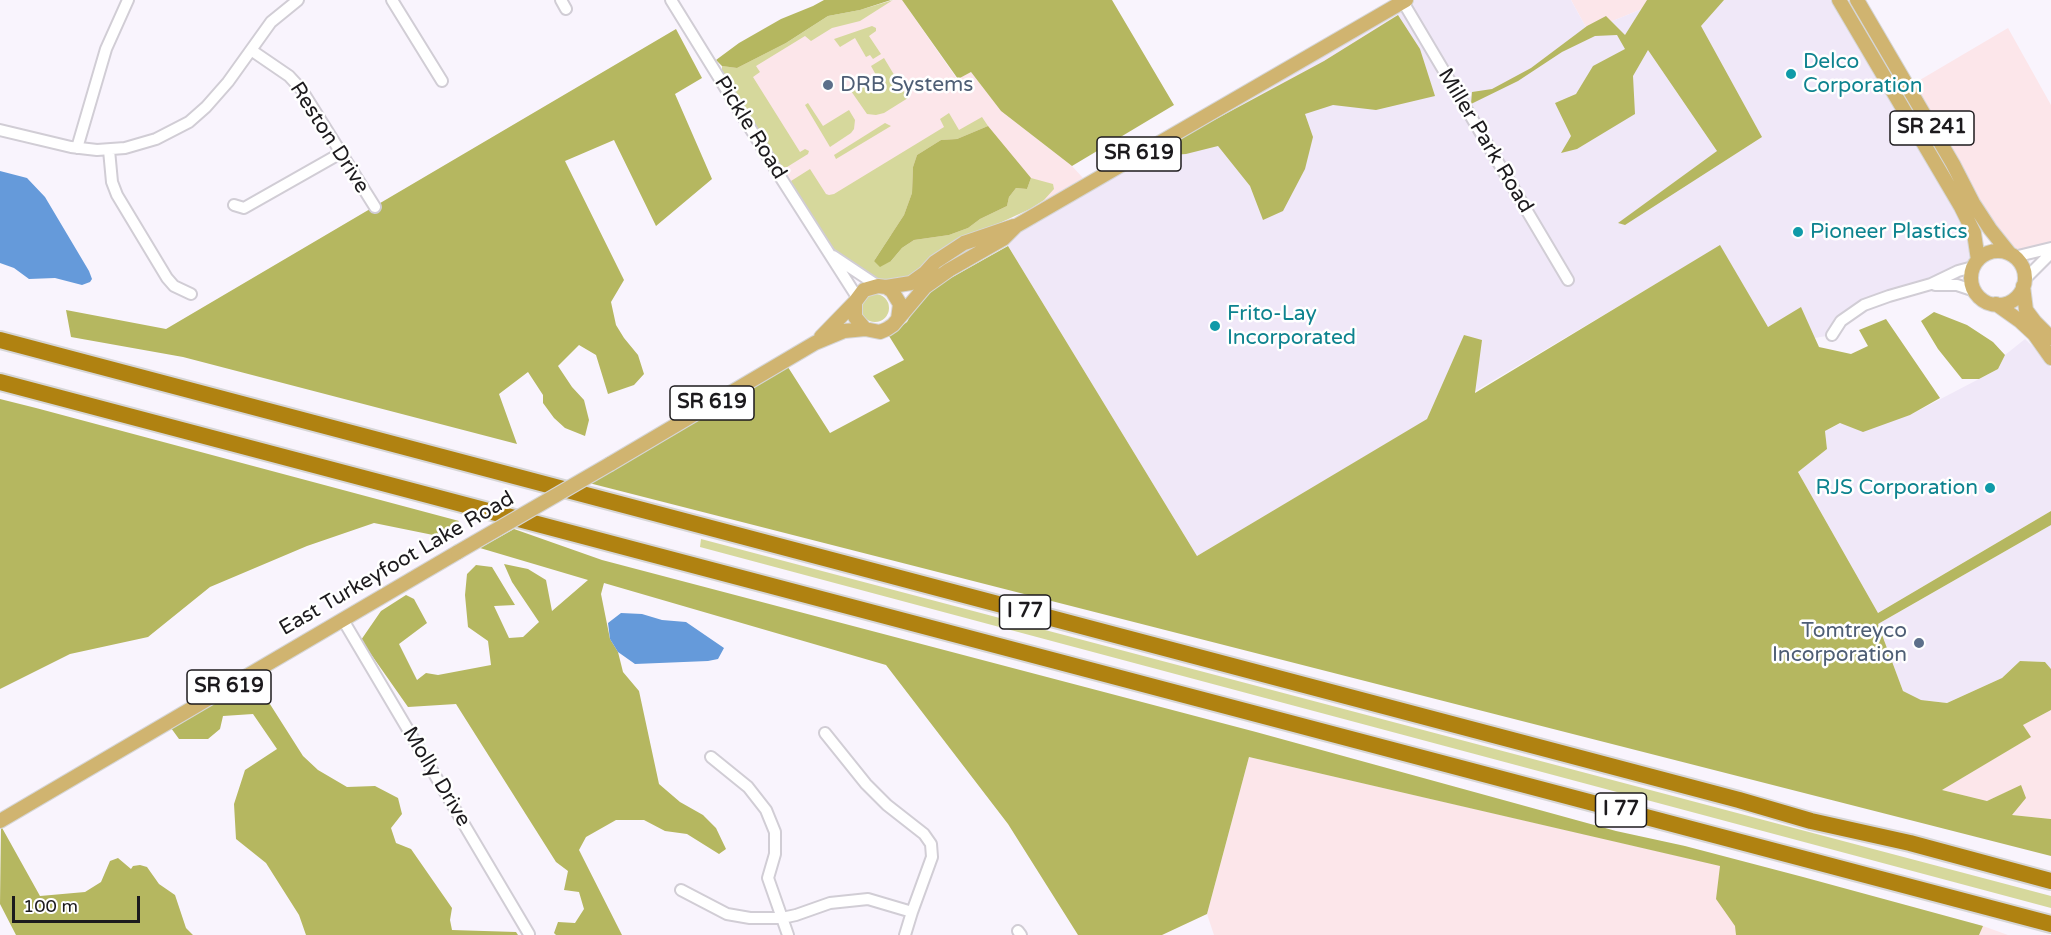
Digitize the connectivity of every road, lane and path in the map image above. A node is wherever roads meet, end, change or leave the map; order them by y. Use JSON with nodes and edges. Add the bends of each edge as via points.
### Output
{"nodes":[{"id":1,"x":128,"y":0,"type":"edge"},
{"id":2,"x":298,"y":0,"type":"edge"},
{"id":3,"x":392,"y":0,"type":"edge"},
{"id":4,"x":671,"y":0,"type":"edge"},
{"id":5,"x":1839,"y":0,"type":"edge"},
{"id":6,"x":1857,"y":0,"type":"edge"},
{"id":7,"x":1404,"y":1,"type":"edge"},
{"id":8,"x":251,"y":50,"type":"junction"},
{"id":9,"x":442,"y":81,"type":"dead end"},
{"id":10,"x":0,"y":130,"type":"edge"},
{"id":11,"x":77,"y":148,"type":"junction"},
{"id":12,"x":110,"y":150,"type":"junction"},
{"id":13,"x":341,"y":153,"type":"junction"},
{"id":14,"x":234,"y":205,"type":"dead end"},
{"id":15,"x":375,"y":207,"type":"dead end"},
{"id":16,"x":1016,"y":226,"type":"junction"},
{"id":17,"x":2051,"y":248,"type":"edge"},
{"id":18,"x":2051,"y":253,"type":"edge"},
{"id":19,"x":830,"y":255,"type":"junction"},
{"id":20,"x":2012,"y":256,"type":"junction"},
{"id":21,"x":1976,"y":263,"type":"junction"},
{"id":22,"x":1568,"y":280,"type":"dead end"},
{"id":23,"x":2024,"y":283,"type":"junction"},
{"id":24,"x":1931,"y":284,"type":"junction"},
{"id":25,"x":882,"y":286,"type":"junction"},
{"id":26,"x":1975,"y":291,"type":"junction"},
{"id":27,"x":191,"y":294,"type":"dead end"},
{"id":28,"x":856,"y":300,"type":"junction"},
{"id":29,"x":1996,"y":304,"type":"junction"},
{"id":30,"x":898,"y":319,"type":"junction"},
{"id":31,"x":865,"y":328,"type":"junction"},
{"id":32,"x":1832,"y":335,"type":"dead end"},
{"id":33,"x":2051,"y":338,"type":"edge"},
{"id":34,"x":0,"y":340,"type":"edge"},
{"id":35,"x":815,"y":343,"type":"junction"},
{"id":36,"x":2051,"y":358,"type":"edge"},
{"id":37,"x":0,"y":382,"type":"edge"},
{"id":38,"x":343,"y":620,"type":"junction"},
{"id":39,"x":825,"y":733,"type":"dead end"},
{"id":40,"x":711,"y":757,"type":"dead end"},
{"id":41,"x":0,"y":821,"type":"edge"},
{"id":42,"x":2046,"y":878,"type":"edge"},
{"id":43,"x":681,"y":890,"type":"dead end"},
{"id":44,"x":912,"y":912,"type":"junction"},
{"id":45,"x":782,"y":918,"type":"junction"},
{"id":46,"x":2051,"y":924,"type":"edge"},
{"id":47,"x":529,"y":934,"type":"edge"},
{"id":48,"x":788,"y":935,"type":"edge"},
{"id":49,"x":905,"y":935,"type":"edge"}],
"edges":[{"from":1,"to":11,"type":"street","via":[[106,49]]},
{"from":2,"to":8,"type":"street","via":[[271,22]]},
{"from":3,"to":9,"type":"street"},
{"from":4,"to":19,"type":"street","name":"Pickle Road"},
{"from":5,"to":21,"type":"main road","number":"SR 241","via":[[1961,207],[1974,233]]},
{"from":6,"to":20,"type":"main road","number":"SR 241","via":[[1973,203]]},
{"from":7,"to":16,"type":"main road","number":"SR 619"},
{"from":7,"to":22,"type":"street","name":"Miller Park Road"},
{"from":8,"to":12,"type":"street","via":[[214,100],[189,122],[141,145]]},
{"from":8,"to":13,"type":"street","name":"Reston Drive","via":[[301,89]]},
{"from":10,"to":11,"type":"street"},
{"from":11,"to":12,"type":"street"},
{"from":12,"to":27,"type":"street","via":[[117,195],[167,278]]},
{"from":13,"to":14,"type":"street","via":[[244,207]]},
{"from":13,"to":15,"type":"street","name":"Reston Drive"},
{"from":16,"to":25,"type":"main road","via":[[964,243],[911,283]]},
{"from":16,"to":30,"type":"main road","via":[[1003,239],[925,287]]},
{"from":17,"to":20,"type":"street"},
{"from":18,"to":23,"type":"street"},
{"from":19,"to":25,"type":"street","name":"Pickle Road"},
{"from":19,"to":28,"type":"street","name":"Pickle Road"},
{"from":20,"to":21,"type":"main road","via":[[1994,251]]},
{"from":20,"to":23,"type":"main road","number":"SR 241","via":[[2023,268]]},
{"from":21,"to":24,"type":"street"},
{"from":21,"to":26,"type":"main road","number":"SR 241","via":[[1972,284]]},
{"from":23,"to":29,"type":"main road","via":[[2012,300]]},
{"from":23,"to":33,"type":"main road","number":"SR 241","via":[[2026,310]]},
{"from":24,"to":26,"type":"street","via":[[1957,285]]},
{"from":24,"to":32,"type":"street","via":[[1864,305],[1840,321]]},
{"from":25,"to":28,"type":"main road","via":[[864,290]]},
{"from":25,"to":30,"type":"main road","via":[[892,291],[900,304]]},
{"from":26,"to":29,"type":"main road","via":[[1980,298]]},
{"from":28,"to":31,"type":"main road","via":[[855,317]]},
{"from":28,"to":35,"type":"main road","name":"East Turkeyfoot Lake Road"},
{"from":29,"to":36,"type":"main road","via":[[2034,334]]},
{"from":30,"to":31,"type":"main road","via":[[880,332]]},
{"from":31,"to":35,"type":"main road","name":"East Turkeyfoot Lake Road","via":[[844,331]]},
{"from":34,"to":42,"type":"highway","number":"I 77","via":[[1811,821]]},
{"from":35,"to":38,"type":"main road","name":"East Turkeyfoot Lake Road","number":"SR 619","bridge":true},
{"from":37,"to":46,"type":"highway","number":"I 77"},
{"from":38,"to":41,"type":"main road","name":"East Turkeyfoot Lake Road","number":"SR 619"},
{"from":38,"to":47,"type":"street","name":"Molly Drive"},
{"from":39,"to":44,"type":"street","via":[[866,784],[931,844],[932,857]]},
{"from":40,"to":45,"type":"street","via":[[748,788],[766,810],[775,832],[775,854],[768,878]]},
{"from":43,"to":45,"type":"street","via":[[727,914]]},
{"from":44,"to":45,"type":"street","via":[[868,899],[830,903]]},
{"from":44,"to":49,"type":"street"},
{"from":45,"to":48,"type":"street"}]}
